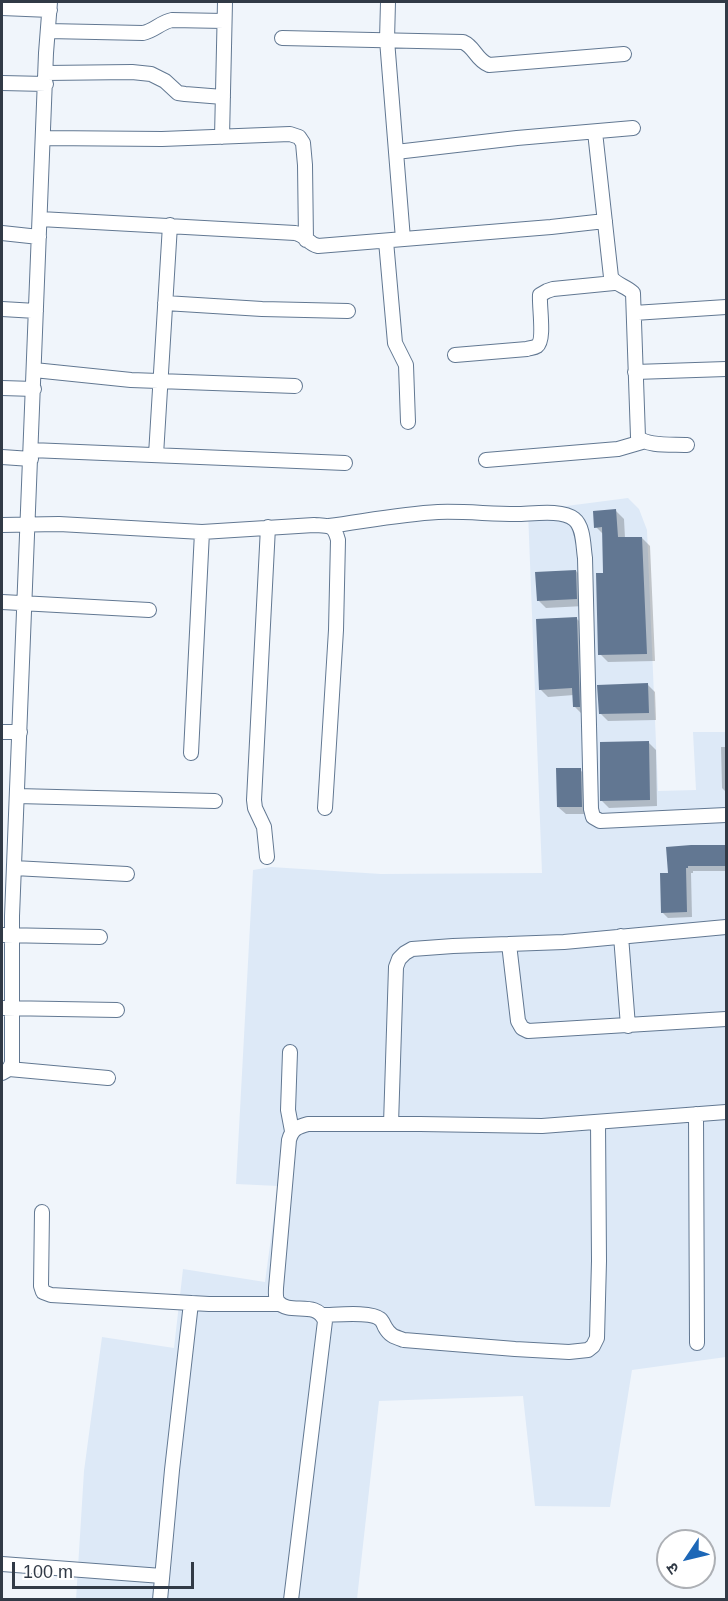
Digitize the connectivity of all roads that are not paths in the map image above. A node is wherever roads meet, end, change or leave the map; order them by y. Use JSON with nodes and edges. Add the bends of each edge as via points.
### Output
{"nodes":[{"id":1,"x":225,"y":2,"type":"edge"},
{"id":2,"x":388,"y":2,"type":"edge"},
{"id":3,"x":50,"y":6,"type":"edge"},
{"id":4,"x":2,"y":8,"type":"edge"},
{"id":5,"x":224,"y":21,"type":"junction"},
{"id":6,"x":48,"y":31,"type":"junction"},
{"id":7,"x":282,"y":38,"type":"dead end"},
{"id":8,"x":387,"y":40,"type":"junction"},
{"id":9,"x":624,"y":54,"type":"dead end"},
{"id":10,"x":46,"y":79,"type":"junction"},
{"id":11,"x":2,"y":83,"type":"edge"},
{"id":12,"x":223,"y":97,"type":"junction"},
{"id":13,"x":633,"y":128,"type":"dead end"},
{"id":14,"x":595,"y":132,"type":"junction"},
{"id":15,"x":222,"y":136,"type":"junction"},
{"id":16,"x":44,"y":138,"type":"junction"},
{"id":17,"x":396,"y":152,"type":"junction"},
{"id":18,"x":40,"y":219,"type":"junction"},
{"id":19,"x":605,"y":220,"type":"junction"},
{"id":20,"x":170,"y":225,"type":"junction"},
{"id":21,"x":2,"y":233,"type":"edge"},
{"id":22,"x":39,"y":237,"type":"junction"},
{"id":23,"x":403,"y":239,"type":"junction"},
{"id":24,"x":306,"y":240,"type":"junction"},
{"id":25,"x":386,"y":241,"type":"junction"},
{"id":26,"x":614,"y":283,"type":"junction"},
{"id":27,"x":165,"y":303,"type":"junction"},
{"id":28,"x":726,"y":307,"type":"edge"},
{"id":29,"x":2,"y":309,"type":"edge"},
{"id":30,"x":36,"y":311,"type":"junction"},
{"id":31,"x":348,"y":311,"type":"dead end"},
{"id":32,"x":634,"y":313,"type":"junction"},
{"id":33,"x":455,"y":355,"type":"dead end"},
{"id":34,"x":726,"y":369,"type":"edge"},
{"id":35,"x":34,"y":370,"type":"junction"},
{"id":36,"x":635,"y":372,"type":"junction"},
{"id":37,"x":161,"y":382,"type":"junction"},
{"id":38,"x":295,"y":386,"type":"dead end"},
{"id":39,"x":2,"y":388,"type":"edge"},
{"id":40,"x":34,"y":389,"type":"junction"},
{"id":41,"x":408,"y":422,"type":"dead end"},
{"id":42,"x":642,"y":442,"type":"junction"},
{"id":43,"x":687,"y":445,"type":"dead end"},
{"id":44,"x":31,"y":454,"type":"junction"},
{"id":45,"x":156,"y":455,"type":"junction"},
{"id":46,"x":2,"y":457,"type":"edge"},
{"id":47,"x":486,"y":460,"type":"dead end"},
{"id":48,"x":345,"y":463,"type":"dead end"},
{"id":49,"x":28,"y":524,"type":"junction"},
{"id":50,"x":2,"y":525,"type":"edge"},
{"id":51,"x":329,"y":526,"type":"junction"},
{"id":52,"x":268,"y":527,"type":"junction"},
{"id":53,"x":202,"y":532,"type":"junction"},
{"id":54,"x":2,"y":602,"type":"edge"},
{"id":55,"x":26,"y":603,"type":"junction"},
{"id":56,"x":148,"y":610,"type":"dead end"},
{"id":57,"x":2,"y":732,"type":"edge"},
{"id":58,"x":20,"y":732,"type":"junction"},
{"id":59,"x":191,"y":753,"type":"dead end"},
{"id":60,"x":17,"y":796,"type":"junction"},
{"id":61,"x":215,"y":801,"type":"dead end"},
{"id":62,"x":326,"y":808,"type":"dead end"},
{"id":63,"x":726,"y":815,"type":"edge"},
{"id":64,"x":267,"y":857,"type":"dead end"},
{"id":65,"x":14,"y":868,"type":"junction"},
{"id":66,"x":127,"y":874,"type":"dead end"},
{"id":67,"x":726,"y":927,"type":"edge"},
{"id":68,"x":7,"y":935,"type":"edge"},
{"id":69,"x":621,"y":936,"type":"junction"},
{"id":70,"x":100,"y":937,"type":"dead end"},
{"id":71,"x":509,"y":944,"type":"junction"},
{"id":72,"x":7,"y":1008,"type":"edge"},
{"id":73,"x":117,"y":1010,"type":"dead end"},
{"id":74,"x":726,"y":1019,"type":"edge"},
{"id":75,"x":628,"y":1026,"type":"junction"},
{"id":76,"x":290,"y":1052,"type":"dead end"},
{"id":77,"x":5,"y":1071,"type":"edge"},
{"id":78,"x":108,"y":1078,"type":"dead end"},
{"id":79,"x":726,"y":1112,"type":"edge"},
{"id":80,"x":696,"y":1114,"type":"junction"},
{"id":81,"x":598,"y":1122,"type":"junction"},
{"id":82,"x":392,"y":1124,"type":"junction"},
{"id":83,"x":292,"y":1131,"type":"junction"},
{"id":84,"x":42,"y":1212,"type":"dead end"},
{"id":85,"x":190,"y":1303,"type":"junction"},
{"id":86,"x":279,"y":1304,"type":"junction"},
{"id":87,"x":322,"y":1315,"type":"junction"},
{"id":88,"x":697,"y":1343,"type":"dead end"},
{"id":89,"x":2,"y":1564,"type":"edge"},
{"id":90,"x":162,"y":1576,"type":"junction"},
{"id":91,"x":160,"y":1599,"type":"edge"},
{"id":92,"x":291,"y":1599,"type":"edge"}],
"edges":[{"from":1,"to":5,"type":"street"},
{"from":2,"to":8,"type":"street"},
{"from":3,"to":4,"type":"street"},
{"from":3,"to":6,"type":"street"},
{"from":5,"to":6,"type":"street","via":[[165,21],[143,33]]},
{"from":5,"to":12,"type":"street"},
{"from":6,"to":10,"type":"street"},
{"from":7,"to":8,"type":"street"},
{"from":8,"to":9,"type":"street","via":[[462,42],[489,65]]},
{"from":8,"to":17,"type":"street"},
{"from":10,"to":11,"type":"street"},
{"from":10,"to":12,"type":"street","via":[[132,72],[151,74],[177,93]]},
{"from":10,"to":16,"type":"street"},
{"from":12,"to":15,"type":"street"},
{"from":13,"to":14,"type":"street"},
{"from":14,"to":17,"type":"street"},
{"from":14,"to":19,"type":"street"},
{"from":15,"to":16,"type":"street"},
{"from":15,"to":24,"type":"street","via":[[299,137],[305,165]]},
{"from":16,"to":18,"type":"street"},
{"from":17,"to":23,"type":"street"},
{"from":18,"to":20,"type":"street"},
{"from":18,"to":22,"type":"street"},
{"from":19,"to":23,"type":"street"},
{"from":19,"to":26,"type":"street","via":[[608,267]]},
{"from":20,"to":24,"type":"street","via":[[295,233]]},
{"from":20,"to":27,"type":"street"},
{"from":21,"to":22,"type":"street"},
{"from":22,"to":30,"type":"street"},
{"from":23,"to":25,"type":"street"},
{"from":24,"to":25,"type":"street","via":[[318,246]]},
{"from":25,"to":41,"type":"street","via":[[395,343],[406,365]]},
{"from":26,"to":32,"type":"street","via":[[633,293]]},
{"from":26,"to":33,"type":"street","via":[[540,295],[541,332],[537,346]]},
{"from":27,"to":31,"type":"street"},
{"from":27,"to":37,"type":"street"},
{"from":28,"to":32,"type":"street"},
{"from":29,"to":30,"type":"street"},
{"from":30,"to":35,"type":"street"},
{"from":32,"to":36,"type":"street"},
{"from":34,"to":36,"type":"street"},
{"from":35,"to":37,"type":"street"},
{"from":35,"to":40,"type":"street"},
{"from":36,"to":42,"type":"street","via":[[637,431]]},
{"from":37,"to":38,"type":"street"},
{"from":37,"to":45,"type":"street"},
{"from":39,"to":40,"type":"street"},
{"from":40,"to":44,"type":"street"},
{"from":42,"to":43,"type":"street"},
{"from":42,"to":47,"type":"street","via":[[618,449]]},
{"from":44,"to":45,"type":"street"},
{"from":44,"to":46,"type":"street"},
{"from":44,"to":49,"type":"street"},
{"from":45,"to":48,"type":"street"},
{"from":49,"to":50,"type":"street"},
{"from":49,"to":53,"type":"street"},
{"from":49,"to":55,"type":"street"},
{"from":51,"to":52,"type":"street"},
{"from":51,"to":62,"type":"street","via":[[338,540]]},
{"from":51,"to":63,"type":"street","via":[[439,512],[558,513],[577,520],[585,558],[593,817],[600,820]]},
{"from":52,"to":53,"type":"street"},
{"from":52,"to":64,"type":"street","via":[[254,800],[264,827]]},
{"from":53,"to":59,"type":"street"},
{"from":54,"to":55,"type":"street"},
{"from":55,"to":56,"type":"street"},
{"from":55,"to":58,"type":"street"},
{"from":57,"to":58,"type":"street"},
{"from":58,"to":60,"type":"street"},
{"from":60,"to":61,"type":"street"},
{"from":60,"to":65,"type":"street"},
{"from":65,"to":66,"type":"street"},
{"from":65,"to":68,"type":"street"},
{"from":67,"to":69,"type":"street"},
{"from":68,"to":70,"type":"street"},
{"from":68,"to":72,"type":"street"},
{"from":69,"to":71,"type":"street"},
{"from":69,"to":75,"type":"street"},
{"from":71,"to":75,"type":"street","via":[[515,1006],[522,1028],[540,1031]]},
{"from":71,"to":82,"type":"street","via":[[412,949],[399,958]]},
{"from":72,"to":73,"type":"street"},
{"from":72,"to":77,"type":"street","via":[[12,1063]]},
{"from":74,"to":75,"type":"street"},
{"from":76,"to":83,"type":"street","via":[[288,1110]]},
{"from":77,"to":78,"type":"street"},
{"from":79,"to":80,"type":"street"},
{"from":80,"to":81,"type":"street"},
{"from":80,"to":88,"type":"street"},
{"from":81,"to":82,"type":"street","via":[[542,1126]]},
{"from":81,"to":87,"type":"street","via":[[597,1338],[588,1350],[569,1352],[404,1340],[389,1333],[375,1316]]},
{"from":82,"to":83,"type":"street","via":[[308,1124]]},
{"from":83,"to":86,"type":"street","via":[[276,1288]]},
{"from":84,"to":85,"type":"street","via":[[43,1292]]},
{"from":85,"to":86,"type":"street"},
{"from":85,"to":90,"type":"street"},
{"from":86,"to":87,"type":"street","via":[[316,1310]]},
{"from":87,"to":92,"type":"street","via":[[324,1331]]},
{"from":89,"to":90,"type":"street"},
{"from":90,"to":91,"type":"street"}]}
